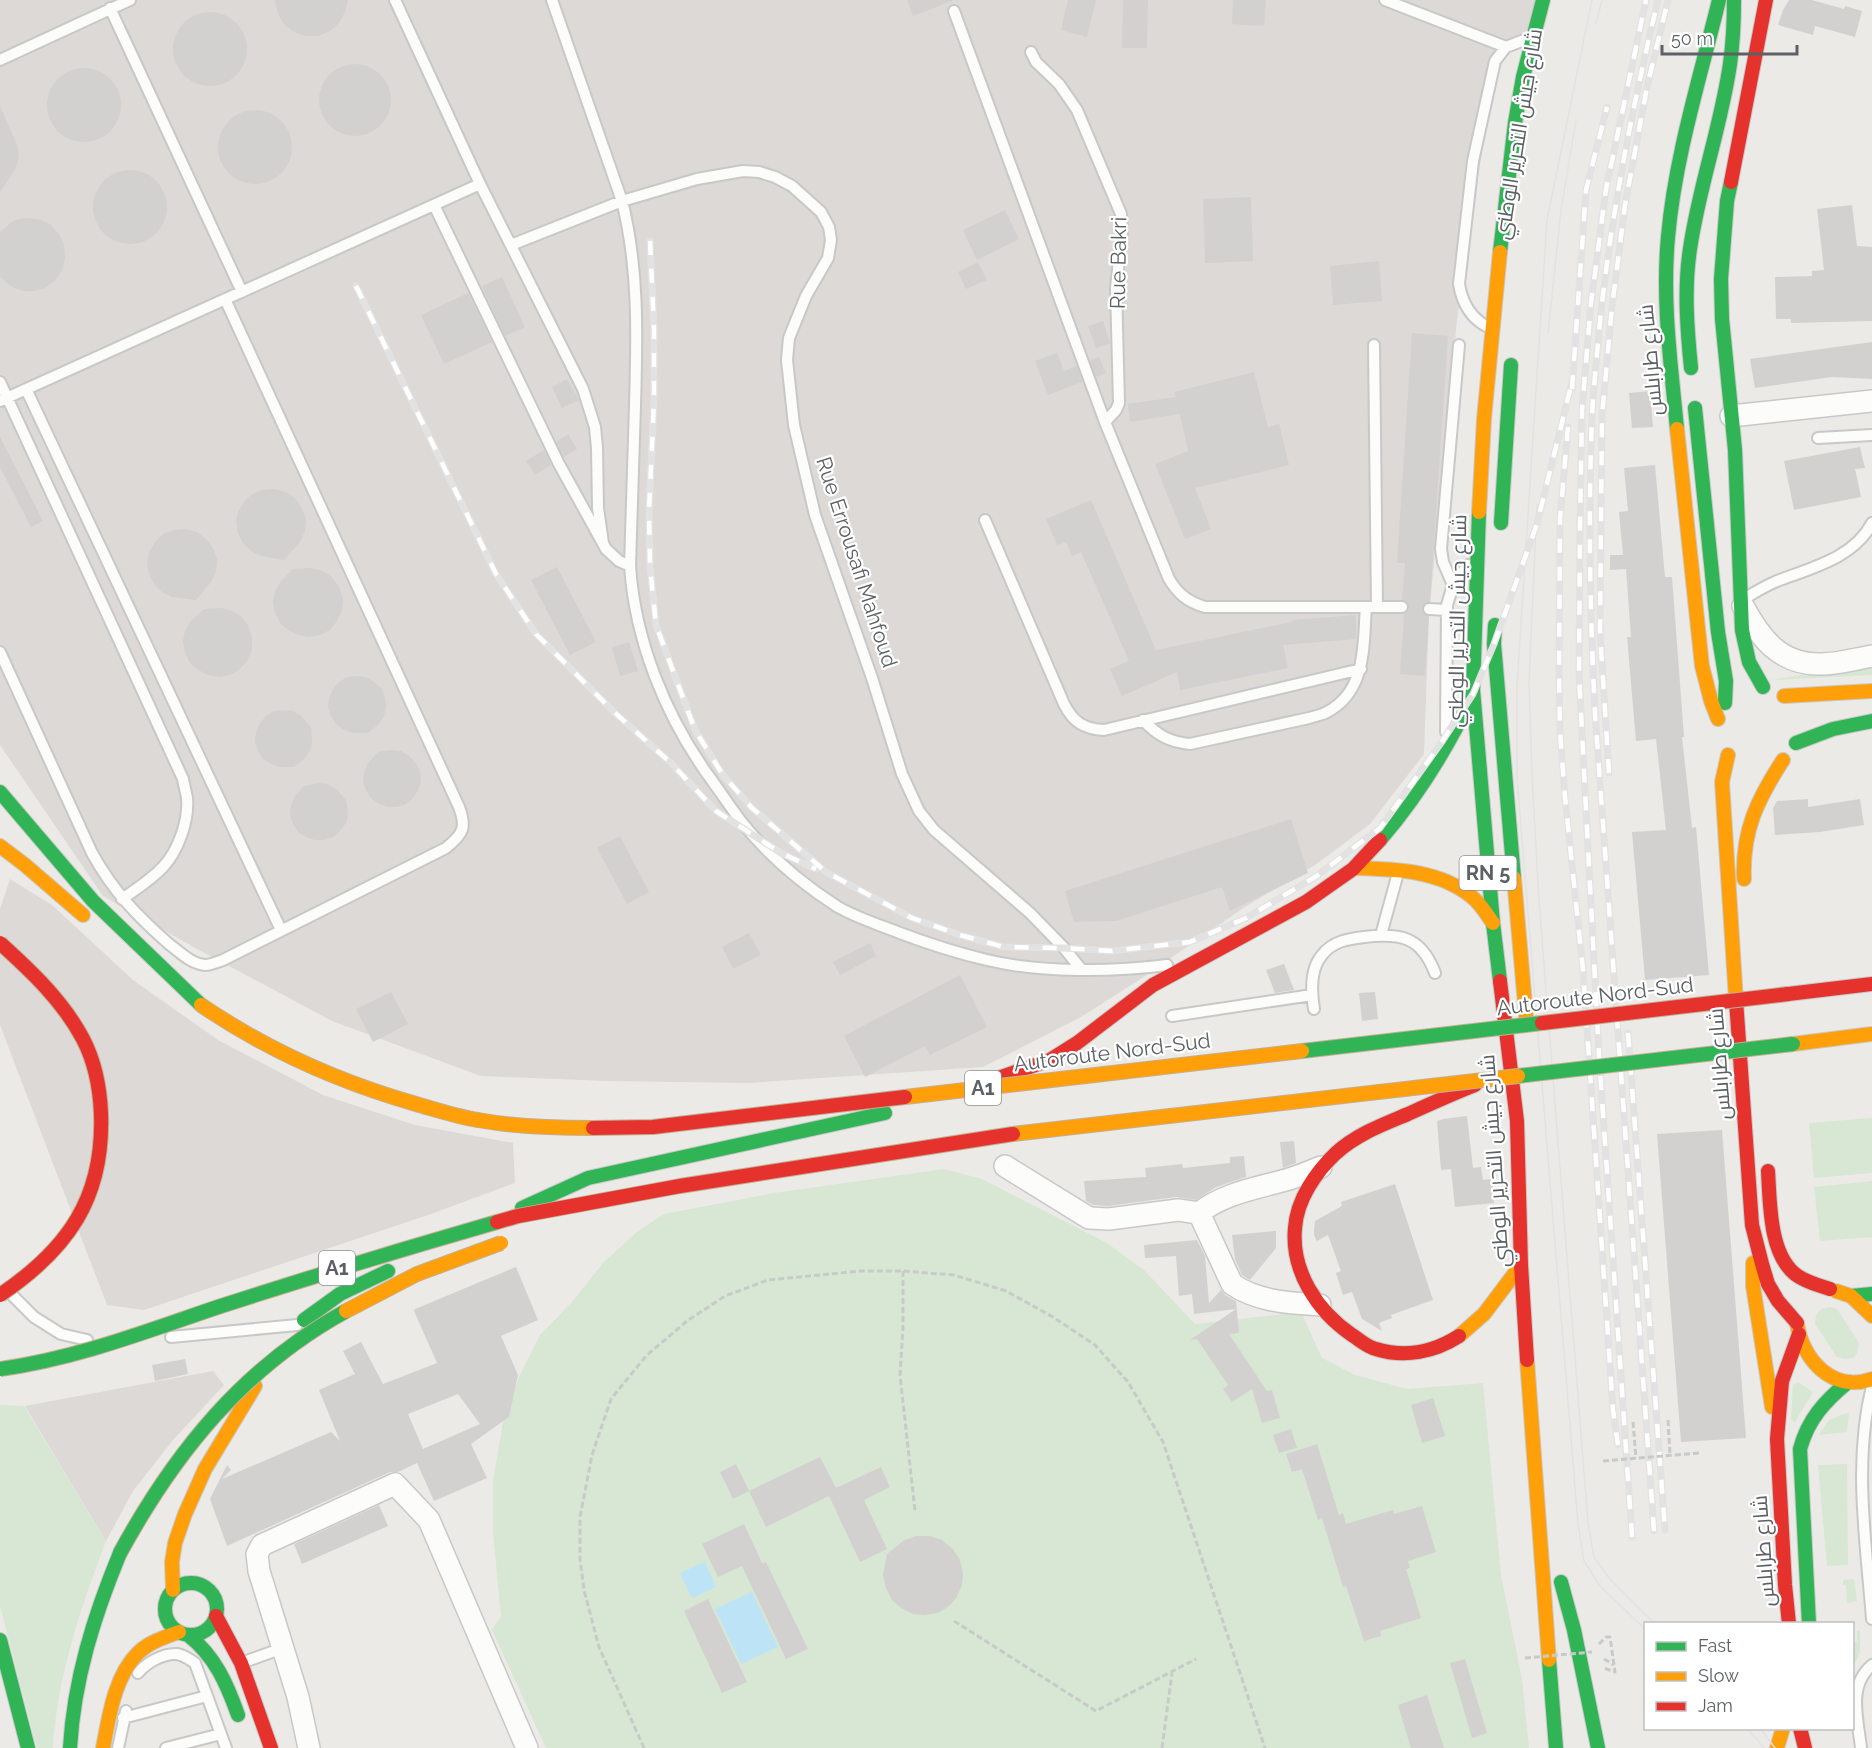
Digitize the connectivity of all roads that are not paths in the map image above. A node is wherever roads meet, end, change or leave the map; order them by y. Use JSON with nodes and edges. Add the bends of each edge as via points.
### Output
{"nodes":[{"id":1,"x":130,"y":0,"type":"edge"},
{"id":2,"x":395,"y":0,"type":"edge"},
{"id":3,"x":552,"y":0,"type":"edge"},
{"id":4,"x":1385,"y":0,"type":"edge"},
{"id":5,"x":1543,"y":0,"type":"edge"},
{"id":6,"x":1719,"y":0,"type":"edge"},
{"id":7,"x":1767,"y":0,"type":"edge"},
{"id":8,"x":1734,"y":2,"type":"edge"},
{"id":9,"x":110,"y":8,"type":"junction"},
{"id":10,"x":954,"y":11,"type":"dead end"},
{"id":11,"x":1533,"y":38,"type":"junction"},
{"id":12,"x":1506,"y":47,"type":"junction"},
{"id":13,"x":1031,"y":52,"type":"dead end"},
{"id":14,"x":0,"y":60,"type":"edge"},
{"id":15,"x":480,"y":184,"type":"junction"},
{"id":16,"x":622,"y":201,"type":"junction"},
{"id":17,"x":434,"y":205,"type":"junction"},
{"id":18,"x":511,"y":244,"type":"junction"},
{"id":19,"x":242,"y":292,"type":"junction"},
{"id":20,"x":225,"y":299,"type":"junction"},
{"id":21,"x":1493,"y":329,"type":"junction"},
{"id":22,"x":1374,"y":345,"type":"dead end"},
{"id":23,"x":1459,"y":345,"type":"dead end"},
{"id":24,"x":1512,"y":349,"type":"dead end"},
{"id":25,"x":0,"y":382,"type":"edge"},
{"id":26,"x":26,"y":389,"type":"junction"},
{"id":27,"x":4,"y":399,"type":"edge"},
{"id":28,"x":1872,"y":401,"type":"edge"},
{"id":29,"x":1731,"y":416,"type":"junction"},
{"id":30,"x":1105,"y":422,"type":"junction"},
{"id":31,"x":1872,"y":435,"type":"edge"},
{"id":32,"x":1818,"y":438,"type":"dead end"},
{"id":33,"x":985,"y":520,"type":"dead end"},
{"id":34,"x":1872,"y":523,"type":"edge"},
{"id":35,"x":1500,"y":538,"type":"dead end"},
{"id":36,"x":603,"y":543,"type":"junction"},
{"id":37,"x":1476,"y":556,"type":"junction"},
{"id":38,"x":630,"y":566,"type":"junction"},
{"id":39,"x":1453,"y":585,"type":"junction"},
{"id":40,"x":1740,"y":601,"type":"junction"},
{"id":41,"x":1366,"y":607,"type":"junction"},
{"id":42,"x":1377,"y":607,"type":"junction"},
{"id":43,"x":1402,"y":607,"type":"dead end"},
{"id":44,"x":1496,"y":608,"type":"dead end"},
{"id":45,"x":1429,"y":609,"type":"dead end"},
{"id":46,"x":1446,"y":610,"type":"junction"},
{"id":47,"x":1718,"y":632,"type":"junction"},
{"id":48,"x":0,"y":652,"type":"edge"},
{"id":49,"x":1872,"y":656,"type":"edge"},
{"id":50,"x":1361,"y":669,"type":"junction"},
{"id":51,"x":1497,"y":676,"type":"junction"},
{"id":52,"x":1473,"y":677,"type":"junction"},
{"id":53,"x":1750,"y":688,"type":"junction"},
{"id":54,"x":1872,"y":691,"type":"edge"},
{"id":55,"x":1473,"y":694,"type":"junction"},
{"id":56,"x":1784,"y":696,"type":"junction"},
{"id":57,"x":1725,"y":703,"type":"junction"},
{"id":58,"x":1795,"y":710,"type":"dead end"},
{"id":59,"x":1718,"y":719,"type":"junction"},
{"id":60,"x":1143,"y":720,"type":"junction"},
{"id":61,"x":1872,"y":721,"type":"edge"},
{"id":62,"x":1799,"y":726,"type":"dead end"},
{"id":63,"x":1796,"y":743,"type":"junction"},
{"id":64,"x":1446,"y":750,"type":"junction"},
{"id":65,"x":1728,"y":755,"type":"junction"},
{"id":66,"x":1783,"y":760,"type":"junction"},
{"id":67,"x":1742,"y":765,"type":"dead end"},
{"id":68,"x":1759,"y":768,"type":"dead end"},
{"id":69,"x":0,"y":792,"type":"edge"},
{"id":70,"x":0,"y":846,"type":"edge"},
{"id":71,"x":1355,"y":868,"type":"junction"},
{"id":72,"x":1399,"y":869,"type":"junction"},
{"id":73,"x":1745,"y":892,"type":"dead end"},
{"id":74,"x":122,"y":899,"type":"junction"},
{"id":75,"x":90,"y":921,"type":"dead end"},
{"id":76,"x":1493,"y":923,"type":"junction"},
{"id":77,"x":281,"y":930,"type":"junction"},
{"id":78,"x":1380,"y":935,"type":"junction"},
{"id":79,"x":0,"y":942,"type":"edge"},
{"id":80,"x":123,"y":950,"type":"dead end"},
{"id":81,"x":1193,"y":962,"type":"junction"},
{"id":82,"x":1081,"y":969,"type":"junction"},
{"id":83,"x":1435,"y":973,"type":"dead end"},
{"id":84,"x":1872,"y":979,"type":"edge"},
{"id":85,"x":1872,"y":984,"type":"edge"},
{"id":86,"x":1752,"y":986,"type":"dead end"},
{"id":87,"x":1828,"y":990,"type":"junction"},
{"id":88,"x":1312,"y":995,"type":"junction"},
{"id":89,"x":201,"y":1005,"type":"junction"},
{"id":90,"x":1314,"y":1009,"type":"dead end"},
{"id":91,"x":1754,"y":1009,"type":"dead end"},
{"id":92,"x":1172,"y":1016,"type":"dead end"},
{"id":93,"x":1756,"y":1032,"type":"dead end"},
{"id":94,"x":1872,"y":1034,"type":"edge"},
{"id":95,"x":1837,"y":1038,"type":"junction"},
{"id":96,"x":1872,"y":1040,"type":"edge"},
{"id":97,"x":1528,"y":1041,"type":"dead end"},
{"id":98,"x":1758,"y":1056,"type":"dead end"},
{"id":99,"x":1530,"y":1065,"type":"dead end"},
{"id":100,"x":1500,"y":1078,"type":"junction"},
{"id":101,"x":1532,"y":1088,"type":"dead end"},
{"id":102,"x":1767,"y":1161,"type":"dead end"},
{"id":103,"x":1005,"y":1166,"type":"dead end"},
{"id":104,"x":1324,"y":1166,"type":"junction"},
{"id":105,"x":680,"y":1186,"type":"junction"},
{"id":106,"x":1199,"y":1213,"type":"junction"},
{"id":107,"x":579,"y":1218,"type":"dead end"},
{"id":108,"x":1752,"y":1225,"type":"junction"},
{"id":109,"x":512,"y":1239,"type":"dead end"},
{"id":110,"x":1521,"y":1265,"type":"junction"},
{"id":111,"x":0,"y":1278,"type":"edge"},
{"id":112,"x":1830,"y":1289,"type":"junction"},
{"id":113,"x":1872,"y":1294,"type":"edge"},
{"id":114,"x":0,"y":1295,"type":"edge"},
{"id":115,"x":1851,"y":1296,"type":"junction"},
{"id":116,"x":1320,"y":1305,"type":"junction"},
{"id":117,"x":1872,"y":1316,"type":"edge"},
{"id":118,"x":297,"y":1325,"type":"junction"},
{"id":119,"x":1798,"y":1328,"type":"junction"},
{"id":120,"x":0,"y":1369,"type":"edge"},
{"id":121,"x":1872,"y":1379,"type":"edge"},
{"id":122,"x":1848,"y":1382,"type":"junction"},
{"id":123,"x":1872,"y":1386,"type":"edge"},
{"id":124,"x":1777,"y":1440,"type":"junction"},
{"id":125,"x":185,"y":1514,"type":"junction"},
{"id":126,"x":188,"y":1543,"type":"dead end"},
{"id":127,"x":195,"y":1565,"type":"dead end"},
{"id":128,"x":202,"y":1585,"type":"junction"},
{"id":129,"x":1785,"y":1585,"type":"junction"},
{"id":130,"x":173,"y":1590,"type":"junction"},
{"id":131,"x":1774,"y":1605,"type":"dead end"},
{"id":132,"x":216,"y":1616,"type":"junction"},
{"id":133,"x":1872,"y":1617,"type":"edge"},
{"id":134,"x":1789,"y":1622,"type":"edge"},
{"id":135,"x":1809,"y":1622,"type":"edge"},
{"id":136,"x":184,"y":1634,"type":"junction"},
{"id":137,"x":0,"y":1640,"type":"edge"},
{"id":138,"x":283,"y":1648,"type":"junction"},
{"id":139,"x":240,"y":1663,"type":"junction"},
{"id":140,"x":1872,"y":1665,"type":"edge"},
{"id":141,"x":1570,"y":1683,"type":"dead end"},
{"id":142,"x":207,"y":1696,"type":"junction"},
{"id":143,"x":123,"y":1718,"type":"junction"},
{"id":144,"x":244,"y":1730,"type":"dead end"},
{"id":145,"x":1782,"y":1730,"type":"edge"},
{"id":146,"x":1800,"y":1730,"type":"edge"},
{"id":147,"x":1815,"y":1730,"type":"edge"},
{"id":148,"x":221,"y":1734,"type":"junction"},
{"id":149,"x":28,"y":1748,"type":"edge"},
{"id":150,"x":70,"y":1748,"type":"edge"},
{"id":151,"x":103,"y":1748,"type":"edge"},
{"id":152,"x":118,"y":1748,"type":"edge"},
{"id":153,"x":166,"y":1748,"type":"edge"},
{"id":154,"x":226,"y":1748,"type":"edge"},
{"id":155,"x":271,"y":1748,"type":"edge"},
{"id":156,"x":309,"y":1748,"type":"edge"},
{"id":157,"x":527,"y":1748,"type":"edge"},
{"id":158,"x":1556,"y":1748,"type":"edge"},
{"id":159,"x":1598,"y":1748,"type":"edge"},
{"id":160,"x":1777,"y":1748,"type":"edge"},
{"id":161,"x":1805,"y":1748,"type":"edge"},
{"id":162,"x":1812,"y":1748,"type":"edge"},
{"id":163,"x":1861,"y":1748,"type":"edge"}],
"edges":[{"from":1,"to":9,"type":"lane"},
{"from":2,"to":15,"type":"lane"},
{"from":3,"to":16,"type":"lane"},
{"from":4,"to":12,"type":"lane"},
{"from":5,"to":11,"type":"main road","name":"شارع جيش التحرير الوطني","number":"RN 5"},
{"from":6,"to":59,"type":"main road","name":"شارع طرابلس","via":[[1675,190],[1665,294],[1702,666]]},
{"from":7,"to":29,"type":"main road","via":[[1722,240],[1722,319]]},
{"from":8,"to":47,"type":"main road","via":[[1729,75],[1705,174],[1688,277],[1687,331]]},
{"from":9,"to":14,"type":"lane"},
{"from":9,"to":19,"type":"lane"},
{"from":10,"to":30,"type":"lane"},
{"from":11,"to":12,"type":"lane"},
{"from":11,"to":21,"type":"main road","name":"شارع جيش التحرير الوطني","number":"RN 5","via":[[1508,170]]},
{"from":12,"to":21,"type":"lane","via":[[1495,62],[1473,161],[1460,284],[1461,296],[1473,317]]},
{"from":13,"to":30,"type":"lane","name":"Rue Bakri","via":[[1077,110],[1121,214],[1116,288],[1119,403]]},
{"from":15,"to":17,"type":"lane"},
{"from":15,"to":18,"type":"lane"},
{"from":16,"to":18,"type":"lane","name":"Rue Errousafi Mahfoud"},
{"from":16,"to":38,"type":"lane","via":[[632,249],[637,316]]},
{"from":16,"to":82,"type":"lane","name":"Rue Errousafi Mahfoud","via":[[697,179],[759,172],[792,186],[821,212],[830,227],[828,258],[796,315],[789,338],[787,360],[794,425],[815,515],[902,774],[919,811],[934,830],[1030,913]]},
{"from":17,"to":19,"type":"lane"},
{"from":17,"to":36,"type":"lane","via":[[559,464]]},
{"from":18,"to":36,"type":"lane","via":[[573,368],[595,427]]},
{"from":19,"to":20,"type":"lane"},
{"from":20,"to":26,"type":"lane"},
{"from":20,"to":77,"type":"lane","via":[[463,818],[463,831],[446,848]]},
{"from":21,"to":37,"type":"main road","name":"شارع جيش التحرير الوطني","number":"RN 5"},
{"from":22,"to":42,"type":"lane"},
{"from":23,"to":39,"type":"lane","via":[[1441,549],[1444,568]]},
{"from":24,"to":35,"type":"main road","name":"شارع جيش التحرير الوطني"},
{"from":25,"to":27,"type":"lane"},
{"from":26,"to":27,"type":"lane"},
{"from":26,"to":77,"type":"lane"},
{"from":27,"to":74,"type":"lane","via":[[183,779],[187,799],[177,846],[164,867]]},
{"from":28,"to":29,"type":"street"},
{"from":29,"to":40,"type":"main road"},
{"from":30,"to":41,"type":"lane","via":[[1169,579],[1184,597],[1205,607]]},
{"from":31,"to":32,"type":"lane"},
{"from":33,"to":60,"type":"lane","via":[[1069,714],[1094,730]]},
{"from":34,"to":40,"type":"lane","via":[[1849,549]]},
{"from":36,"to":38,"type":"lane","via":[[614,558]]},
{"from":37,"to":39,"type":"lane"},
{"from":37,"to":52,"type":"main road","name":"شارع جيش التحرير الوطني","number":"RN 5"},
{"from":38,"to":82,"type":"lane","via":[[635,614],[670,711],[690,750],[764,847],[839,907],[867,921],[988,961]]},
{"from":39,"to":46,"type":"lane"},
{"from":40,"to":49,"type":"street","via":[[1765,641],[1791,658],[1821,664]]},
{"from":40,"to":53,"type":"main road"},
{"from":41,"to":42,"type":"lane"},
{"from":41,"to":50,"type":"lane"},
{"from":42,"to":43,"type":"lane"},
{"from":44,"to":51,"type":"main road","name":"شارع جيش التحرير الوطني","number":"RN 5"},
{"from":45,"to":46,"type":"lane"},
{"from":46,"to":64,"type":"lane"},
{"from":47,"to":53,"type":"main road"},
{"from":47,"to":57,"type":"main road","via":[[1726,681]]},
{"from":48,"to":74,"type":"lane","via":[[92,853]]},
{"from":50,"to":60,"type":"lane"},
{"from":50,"to":60,"type":"lane","via":[[1343,701],[1310,718],[1190,744],[1163,738]]},
{"from":51,"to":52,"type":"main road"},
{"from":51,"to":97,"type":"main road","name":"شارع جيش التحرير الوطني","number":"RN 5"},
{"from":52,"to":55,"type":"main road","name":"شارع جيش التحرير الوطني","number":"RN 5"},
{"from":53,"to":56,"type":"main road","via":[[1774,690]]},
{"from":53,"to":57,"type":"main road"},
{"from":54,"to":56,"type":"main road"},
{"from":55,"to":64,"type":"main road"},
{"from":55,"to":76,"type":"main road","name":"شارع جيش التحرير الوطني","number":"RN 5"},
{"from":56,"to":58,"type":"main road"},
{"from":57,"to":59,"type":"main road"},
{"from":59,"to":65,"type":"main road","via":[[1719,738]]},
{"from":61,"to":63,"type":"main road","via":[[1833,729]]},
{"from":62,"to":63,"type":"main road"},
{"from":63,"to":66,"type":"main road"},
{"from":64,"to":71,"type":"main road","via":[[1419,792]]},
{"from":65,"to":67,"type":"main road"},
{"from":65,"to":108,"type":"main road","name":"شارع طرابلس","via":[[1722,782],[1724,829]]},
{"from":66,"to":68,"type":"main road"},
{"from":66,"to":73,"type":"main road","via":[[1752,813],[1743,850]]},
{"from":69,"to":89,"type":"main road","via":[[93,901]]},
{"from":70,"to":75,"type":"main road"},
{"from":71,"to":72,"type":"main road"},
{"from":71,"to":81,"type":"main road","via":[[1314,896]]},
{"from":72,"to":76,"type":"main road","via":[[1455,887],[1472,897]]},
{"from":72,"to":78,"type":"lane"},
{"from":74,"to":77,"type":"lane","via":[[182,954],[206,965]]},
{"from":76,"to":110,"type":"main road","name":"شارع جيش التحرير الوطني","number":"RN 5","via":[[1517,1121]]},
{"from":78,"to":83,"type":"lane","via":[[1393,934],[1415,944]]},
{"from":78,"to":88,"type":"lane","via":[[1341,941],[1330,947],[1315,967]]},
{"from":79,"to":114,"type":"main road","bridge":true,"via":[[41,982],[74,1025],[91,1056],[99,1089],[102,1144],[93,1189],[61,1245],[41,1266]]},
{"from":80,"to":89,"type":"main road","via":[[172,989]]},
{"from":81,"to":82,"type":"lane","via":[[1137,969]]},
{"from":81,"to":118,"type":"main road","via":[[1152,986],[1048,1061],[911,1107],[588,1178],[340,1294]]},
{"from":84,"to":87,"type":"main road"},
{"from":85,"to":87,"type":"main road","name":"Autoroute Nord-Sud","number":"A1"},
{"from":86,"to":91,"type":"main road","name":"شارع طرابلس"},
{"from":87,"to":89,"type":"main road","name":"Autoroute Nord-Sud","number":"A1","bridge":true,"via":[[653,1127],[585,1128],[476,1120],[391,1098],[310,1066],[241,1032]]},
{"from":88,"to":90,"type":"lane"},
{"from":88,"to":92,"type":"lane"},
{"from":93,"to":98,"type":"main road","name":"شارع طرابلس"},
{"from":94,"to":95,"type":"main road","number":"A1"},
{"from":95,"to":96,"type":"main road"},
{"from":95,"to":100,"type":"main road","number":"A1","bridge":true},
{"from":99,"to":101,"type":"main road","name":"شارع جيش التحرير الوطني"},
{"from":100,"to":104,"type":"main road","bridge":true,"via":[[1365,1131]]},
{"from":100,"to":105,"type":"main road","number":"A1","bridge":true,"via":[[1028,1132]]},
{"from":102,"to":112,"type":"main road","via":[[1773,1230],[1780,1251],[1791,1271]]},
{"from":103,"to":106,"type":"street","via":[[1089,1218],[1178,1210]]},
{"from":104,"to":106,"type":"street","via":[[1240,1192]]},
{"from":104,"to":116,"type":"main road","via":[[1309,1186],[1295,1227],[1300,1272]]},
{"from":105,"to":107,"type":"main road","number":"A1","bridge":true},
{"from":105,"to":120,"type":"main road","number":"A1","bridge":true,"via":[[518,1216],[347,1265],[75,1354]]},
{"from":106,"to":116,"type":"street","via":[[1232,1284],[1242,1291],[1283,1303]]},
{"from":108,"to":119,"type":"main road","name":"شارع طرابلس","via":[[1770,1287]]},
{"from":108,"to":124,"type":"main road","via":[[1753,1286]]},
{"from":109,"to":150,"type":"main road","number":"A1","bridge":true,"via":[[422,1271],[310,1332],[261,1368],[200,1430],[151,1499],[120,1553],[86,1647]]},
{"from":110,"to":116,"type":"main road","via":[[1481,1319],[1435,1349],[1410,1354],[1374,1349],[1344,1331]]},
{"from":110,"to":158,"type":"main road","name":"شارع جيش التحرير الوطني","number":"RN 5"},
{"from":111,"to":118,"type":"lane","via":[[34,1317],[61,1334],[105,1344]]},
{"from":112,"to":115,"type":"main road"},
{"from":112,"to":119,"type":"main road","via":[[1821,1289],[1803,1301]]},
{"from":113,"to":115,"type":"main road"},
{"from":115,"to":117,"type":"main road"},
{"from":118,"to":125,"type":"main road","via":[[244,1401],[205,1469]]},
{"from":119,"to":122,"type":"main road","via":[[1802,1346],[1816,1366]]},
{"from":119,"to":124,"type":"main road","name":"شارع طرابلس","via":[[1782,1381]]},
{"from":121,"to":122,"type":"main road","via":[[1860,1384]]},
{"from":122,"to":135,"type":"main road","name":"شارع طرابلس","via":[[1824,1401],[1803,1436],[1800,1449]]},
{"from":123,"to":133,"type":"lane","via":[[1861,1465]]},
{"from":124,"to":129,"type":"main road","name":"شارع طرابلس"},
{"from":125,"to":126,"type":"main road"},
{"from":125,"to":130,"type":"main road","via":[[175,1543]]},
{"from":127,"to":128,"type":"main road"},
{"from":128,"to":130,"type":"main road","via":[[187,1583]]},
{"from":128,"to":132,"type":"main road","via":[[214,1599]]},
{"from":129,"to":131,"type":"main road"},
{"from":129,"to":134,"type":"main road","name":"شارع طرابلس"},
{"from":130,"to":136,"type":"main road","via":[[165,1613],[172,1628]]},
{"from":132,"to":136,"type":"main road","via":[[205,1631]]},
{"from":132,"to":139,"type":"main road"},
{"from":136,"to":144,"type":"main road","via":[[199,1642],[218,1666]]},
{"from":136,"to":151,"type":"main road","via":[[157,1640],[134,1657],[115,1695]]},
{"from":137,"to":149,"type":"main road"},
{"from":138,"to":139,"type":"lane"},
{"from":138,"to":156,"type":"street"},
{"from":138,"to":157,"type":"street","via":[[259,1571],[257,1554],[262,1545],[395,1484],[429,1520]]},
{"from":139,"to":155,"type":"main road"},
{"from":140,"to":163,"type":"lane","via":[[1858,1681],[1855,1693]]},
{"from":141,"to":159,"type":"main road","via":[[1561,1576]]},
{"from":142,"to":143,"type":"lane"},
{"from":142,"to":143,"type":"lane","via":[[195,1664],[187,1657],[167,1655],[149,1663],[136,1676]]},
{"from":142,"to":148,"type":"lane"},
{"from":143,"to":152,"type":"lane"},
{"from":145,"to":160,"type":"main road"},
{"from":146,"to":161,"type":"main road"},
{"from":147,"to":162,"type":"main road"},
{"from":148,"to":153,"type":"lane"},
{"from":148,"to":154,"type":"lane"}]}
